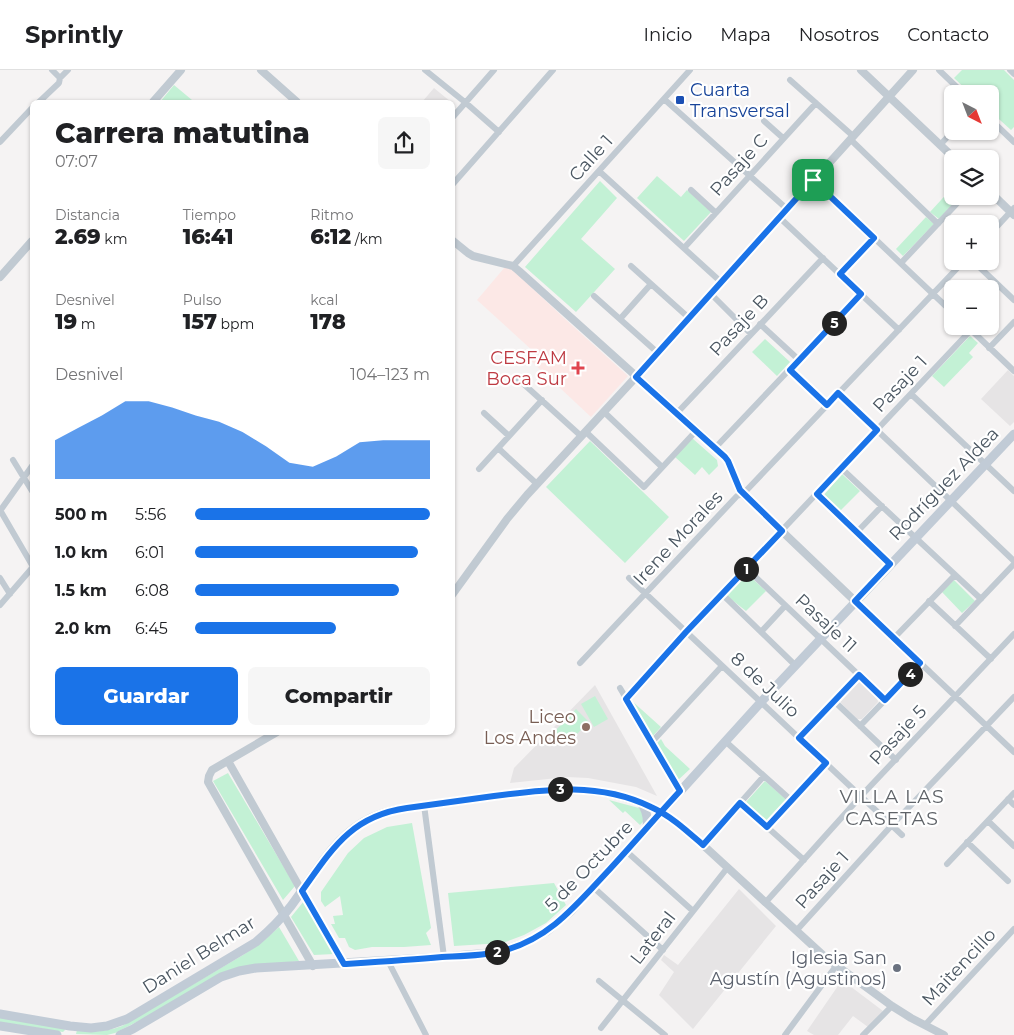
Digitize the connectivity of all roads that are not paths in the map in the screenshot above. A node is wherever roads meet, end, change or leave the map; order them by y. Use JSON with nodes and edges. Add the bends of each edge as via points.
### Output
{"nodes":[{"id":1,"x":52,"y":70,"type":"edge"},
{"id":2,"x":68,"y":70,"type":"edge"},
{"id":3,"x":181,"y":70,"type":"edge"},
{"id":4,"x":262,"y":70,"type":"edge"},
{"id":5,"x":425,"y":70,"type":"edge"},
{"id":6,"x":494,"y":70,"type":"edge"},
{"id":7,"x":553,"y":70,"type":"edge"},
{"id":8,"x":680,"y":70,"type":"edge"},
{"id":9,"x":861,"y":70,"type":"edge"},
{"id":10,"x":912,"y":70,"type":"edge"},
{"id":11,"x":939,"y":70,"type":"edge"},
{"id":12,"x":1011,"y":70,"type":"edge"},
{"id":13,"x":688,"y":73,"type":"edge"},
{"id":14,"x":1014,"y":74,"type":"edge"},
{"id":15,"x":60,"y":78,"type":"junction"},
{"id":16,"x":790,"y":80,"type":"dead end"},
{"id":17,"x":955,"y":85,"type":"edge"},
{"id":18,"x":889,"y":96,"type":"junction"},
{"id":19,"x":664,"y":99,"type":"junction"},
{"id":20,"x":40,"y":100,"type":"edge"},
{"id":21,"x":155,"y":100,"type":"edge"},
{"id":22,"x":295,"y":100,"type":"edge"},
{"id":23,"x":816,"y":102,"type":"junction"},
{"id":24,"x":466,"y":103,"type":"junction"},
{"id":25,"x":30,"y":110,"type":"edge"},
{"id":26,"x":455,"y":115,"type":"edge"},
{"id":27,"x":764,"y":121,"type":"dead end"},
{"id":28,"x":999,"y":126,"type":"edge"},
{"id":29,"x":499,"y":132,"type":"junction"},
{"id":30,"x":783,"y":138,"type":"junction"},
{"id":31,"x":852,"y":138,"type":"junction"},
{"id":32,"x":1013,"y":138,"type":"edge"},
{"id":33,"x":945,"y":140,"type":"edge"},
{"id":34,"x":0,"y":142,"type":"edge"},
{"id":35,"x":940,"y":145,"type":"junction"},
{"id":36,"x":945,"y":150,"type":"edge"},
{"id":37,"x":599,"y":172,"type":"junction"},
{"id":38,"x":750,"y":176,"type":"junction"},
{"id":39,"x":813,"y":180,"type":"junction"},
{"id":40,"x":455,"y":182,"type":"edge"},
{"id":41,"x":691,"y":190,"type":"dead end"},
{"id":42,"x":999,"y":200,"type":"edge"},
{"id":43,"x":956,"y":205,"type":"edge"},
{"id":44,"x":787,"y":209,"type":"junction"},
{"id":45,"x":1013,"y":212,"type":"edge"},
{"id":46,"x":716,"y":213,"type":"junction"},
{"id":47,"x":780,"y":218,"type":"junction"},
{"id":48,"x":938,"y":224,"type":"junction"},
{"id":49,"x":999,"y":225,"type":"edge"},
{"id":50,"x":874,"y":238,"type":"junction"},
{"id":51,"x":455,"y":242,"type":"edge"},
{"id":52,"x":30,"y":243,"type":"edge"},
{"id":53,"x":684,"y":248,"type":"junction"},
{"id":54,"x":822,"y":258,"type":"junction"},
{"id":55,"x":901,"y":263,"type":"junction"},
{"id":56,"x":513,"y":266,"type":"junction"},
{"id":57,"x":631,"y":266,"type":"dead end"},
{"id":58,"x":956,"y":270,"type":"edge"},
{"id":59,"x":982,"y":270,"type":"edge"},
{"id":60,"x":840,"y":274,"type":"junction"},
{"id":61,"x":0,"y":277,"type":"edge"},
{"id":62,"x":721,"y":282,"type":"junction"},
{"id":63,"x":652,"y":284,"type":"junction"},
{"id":64,"x":711,"y":294,"type":"junction"},
{"id":65,"x":861,"y":294,"type":"junction"},
{"id":66,"x":933,"y":294,"type":"junction"},
{"id":67,"x":594,"y":296,"type":"dead end"},
{"id":68,"x":1014,"y":300,"type":"edge"},
{"id":69,"x":944,"y":304,"type":"edge"},
{"id":70,"x":689,"y":318,"type":"junction"},
{"id":71,"x":620,"y":319,"type":"junction"},
{"id":72,"x":1014,"y":322,"type":"edge"},
{"id":73,"x":760,"y":324,"type":"junction"},
{"id":74,"x":899,"y":330,"type":"junction"},
{"id":75,"x":752,"y":334,"type":"junction"},
{"id":76,"x":963,"y":335,"type":"edge"},
{"id":77,"x":976,"y":335,"type":"edge"},
{"id":78,"x":989,"y":348,"type":"junction"},
{"id":79,"x":658,"y":353,"type":"junction"},
{"id":80,"x":798,"y":360,"type":"junction"},
{"id":81,"x":790,"y":370,"type":"junction"},
{"id":82,"x":1014,"y":371,"type":"edge"},
{"id":83,"x":636,"y":377,"type":"junction"},
{"id":84,"x":518,"y":378,"type":"dead end"},
{"id":85,"x":838,"y":393,"type":"junction"},
{"id":86,"x":912,"y":394,"type":"junction"},
{"id":87,"x":542,"y":400,"type":"junction"},
{"id":88,"x":827,"y":405,"type":"junction"},
{"id":89,"x":604,"y":412,"type":"junction"},
{"id":90,"x":484,"y":413,"type":"dead end"},
{"id":91,"x":677,"y":413,"type":"junction"},
{"id":92,"x":696,"y":430,"type":"junction"},
{"id":93,"x":877,"y":430,"type":"junction"},
{"id":94,"x":584,"y":434,"type":"junction"},
{"id":95,"x":1014,"y":434,"type":"edge"},
{"id":96,"x":509,"y":436,"type":"junction"},
{"id":97,"x":498,"y":448,"type":"junction"},
{"id":98,"x":715,"y":448,"type":"junction"},
{"id":99,"x":13,"y":460,"type":"dead end"},
{"id":100,"x":986,"y":464,"type":"junction"},
{"id":101,"x":662,"y":467,"type":"junction"},
{"id":102,"x":841,"y":468,"type":"junction"},
{"id":103,"x":30,"y":469,"type":"edge"},
{"id":104,"x":479,"y":469,"type":"dead end"},
{"id":105,"x":24,"y":477,"type":"junction"},
{"id":106,"x":537,"y":484,"type":"junction"},
{"id":107,"x":30,"y":488,"type":"edge"},
{"id":108,"x":1014,"y":491,"type":"edge"},
{"id":109,"x":743,"y":494,"type":"junction"},
{"id":110,"x":817,"y":494,"type":"junction"},
{"id":111,"x":951,"y":501,"type":"junction"},
{"id":112,"x":882,"y":506,"type":"junction"},
{"id":113,"x":0,"y":510,"type":"edge"},
{"id":114,"x":782,"y":531,"type":"junction"},
{"id":115,"x":857,"y":532,"type":"junction"},
{"id":116,"x":915,"y":538,"type":"junction"},
{"id":117,"x":30,"y":562,"type":"edge"},
{"id":118,"x":1014,"y":562,"type":"edge"},
{"id":119,"x":890,"y":564,"type":"junction"},
{"id":120,"x":746,"y":568,"type":"junction"},
{"id":121,"x":30,"y":569,"type":"edge"},
{"id":122,"x":955,"y":575,"type":"junction"},
{"id":123,"x":0,"y":578,"type":"edge"},
{"id":124,"x":629,"y":578,"type":"dead end"},
{"id":125,"x":455,"y":591,"type":"edge"},
{"id":126,"x":10,"y":594,"type":"junction"},
{"id":127,"x":646,"y":594,"type":"junction"},
{"id":128,"x":722,"y":594,"type":"junction"},
{"id":129,"x":981,"y":599,"type":"junction"},
{"id":130,"x":855,"y":601,"type":"junction"},
{"id":131,"x":929,"y":601,"type":"junction"},
{"id":132,"x":0,"y":605,"type":"edge"},
{"id":133,"x":785,"y":606,"type":"junction"},
{"id":134,"x":955,"y":626,"type":"junction"},
{"id":135,"x":686,"y":632,"type":"junction"},
{"id":136,"x":761,"y":632,"type":"junction"},
{"id":137,"x":1014,"y":634,"type":"edge"},
{"id":138,"x":820,"y":638,"type":"junction"},
{"id":139,"x":894,"y":638,"type":"junction"},
{"id":140,"x":990,"y":659,"type":"junction"},
{"id":141,"x":580,"y":663,"type":"dead end"},
{"id":142,"x":920,"y":663,"type":"junction"},
{"id":143,"x":795,"y":665,"type":"junction"},
{"id":144,"x":722,"y":666,"type":"junction"},
{"id":145,"x":859,"y":675,"type":"junction"},
{"id":146,"x":620,"y":688,"type":"dead end"},
{"id":147,"x":956,"y":696,"type":"junction"},
{"id":148,"x":1014,"y":697,"type":"edge"},
{"id":149,"x":626,"y":699,"type":"junction"},
{"id":150,"x":885,"y":700,"type":"junction"},
{"id":151,"x":834,"y":701,"type":"junction"},
{"id":152,"x":761,"y":702,"type":"junction"},
{"id":153,"x":860,"y":726,"type":"junction"},
{"id":154,"x":987,"y":726,"type":"junction"},
{"id":155,"x":271,"y":735,"type":"edge"},
{"id":156,"x":799,"y":738,"type":"junction"},
{"id":157,"x":725,"y":741,"type":"junction"},
{"id":158,"x":651,"y":743,"type":"junction"},
{"id":159,"x":1014,"y":752,"type":"edge"},
{"id":160,"x":896,"y":760,"type":"junction"},
{"id":161,"x":228,"y":761,"type":"junction"},
{"id":162,"x":826,"y":763,"type":"junction"},
{"id":163,"x":764,"y":776,"type":"junction"},
{"id":164,"x":680,"y":791,"type":"junction"},
{"id":165,"x":1014,"y":793,"type":"edge"},
{"id":166,"x":861,"y":796,"type":"junction"},
{"id":167,"x":1008,"y":799,"type":"junction"},
{"id":168,"x":792,"y":800,"type":"junction"},
{"id":169,"x":641,"y":802,"type":"junction"},
{"id":170,"x":740,"y":803,"type":"junction"},
{"id":171,"x":1014,"y":804,"type":"edge"},
{"id":172,"x":424,"y":805,"type":"junction"},
{"id":173,"x":661,"y":812,"type":"junction"},
{"id":174,"x":988,"y":821,"type":"junction"},
{"id":175,"x":892,"y":825,"type":"junction"},
{"id":176,"x":767,"y":827,"type":"junction"},
{"id":177,"x":647,"y":828,"type":"junction"},
{"id":178,"x":902,"y":835,"type":"dead end"},
{"id":179,"x":968,"y":842,"type":"junction"},
{"id":180,"x":703,"y":845,"type":"junction"},
{"id":181,"x":1014,"y":846,"type":"edge"},
{"id":182,"x":626,"y":851,"type":"junction"},
{"id":183,"x":804,"y":860,"type":"junction"},
{"id":184,"x":947,"y":864,"type":"dead end"},
{"id":185,"x":728,"y":867,"type":"junction"},
{"id":186,"x":1008,"y":881,"type":"dead end"},
{"id":187,"x":593,"y":887,"type":"junction"},
{"id":188,"x":302,"y":891,"type":"junction"},
{"id":189,"x":766,"y":903,"type":"junction"},
{"id":190,"x":694,"y":911,"type":"junction"},
{"id":191,"x":284,"y":914,"type":"junction"},
{"id":192,"x":1014,"y":929,"type":"edge"},
{"id":193,"x":796,"y":931,"type":"junction"},
{"id":194,"x":663,"y":950,"type":"junction"},
{"id":195,"x":444,"y":957,"type":"junction"},
{"id":196,"x":388,"y":961,"type":"junction"},
{"id":197,"x":344,"y":964,"type":"junction"},
{"id":198,"x":313,"y":966,"type":"junction"},
{"id":199,"x":836,"y":966,"type":"junction"},
{"id":200,"x":599,"y":981,"type":"dead end"},
{"id":201,"x":623,"y":1001,"type":"junction"},
{"id":202,"x":892,"y":1006,"type":"junction"},
{"id":203,"x":0,"y":1014,"type":"edge"},
{"id":204,"x":925,"y":1025,"type":"junction"},
{"id":205,"x":0,"y":1026,"type":"edge"},
{"id":206,"x":602,"y":1028,"type":"dead end"},
{"id":207,"x":70,"y":1030,"type":"edge"},
{"id":208,"x":57,"y":1035,"type":"edge"},
{"id":209,"x":120,"y":1035,"type":"edge"},
{"id":210,"x":426,"y":1035,"type":"edge"},
{"id":211,"x":665,"y":1035,"type":"edge"},
{"id":212,"x":785,"y":1035,"type":"edge"},
{"id":213,"x":863,"y":1035,"type":"edge"},
{"id":214,"x":944,"y":1035,"type":"edge"}],
"edges":[{"from":1,"to":15,"type":"street"},
{"from":2,"to":15,"type":"street"},
{"from":3,"to":21,"type":"street"},
{"from":4,"to":22,"type":"street"},
{"from":5,"to":24,"type":"street"},
{"from":6,"to":24,"type":"street"},
{"from":7,"to":29,"type":"street"},
{"from":8,"to":13,"type":"street"},
{"from":9,"to":18,"type":"street"},
{"from":10,"to":18,"type":"street"},
{"from":11,"to":17,"type":"street"},
{"from":12,"to":14,"type":"street"},
{"from":13,"to":19,"type":"street","name":"Calle 1"},
{"from":15,"to":20,"type":"street","via":[[59,83]]},
{"from":16,"to":23,"type":"street"},
{"from":18,"to":31,"type":"street"},
{"from":18,"to":35,"type":"street"},
{"from":19,"to":37,"type":"street","name":"Calle 1"},
{"from":19,"to":38,"type":"street"},
{"from":23,"to":30,"type":"street","name":"Pasaje C"},
{"from":23,"to":31,"type":"street"},
{"from":24,"to":26,"type":"street"},
{"from":24,"to":29,"type":"street"},
{"from":25,"to":34,"type":"street"},
{"from":27,"to":30,"type":"street"},
{"from":28,"to":32,"type":"street"},
{"from":29,"to":40,"type":"street"},
{"from":30,"to":38,"type":"street","name":"Pasaje C"},
{"from":31,"to":39,"type":"street"},
{"from":31,"to":48,"type":"street"},
{"from":33,"to":35,"type":"street"},
{"from":35,"to":36,"type":"street"},
{"from":37,"to":53,"type":"street"},
{"from":37,"to":56,"type":"street","name":"Calle 1"},
{"from":38,"to":44,"type":"street"},
{"from":38,"to":46,"type":"street","name":"Pasaje C"},
{"from":39,"to":44,"type":"street"},
{"from":39,"to":50,"type":"street"},
{"from":41,"to":46,"type":"street"},
{"from":42,"to":45,"type":"street"},
{"from":43,"to":48,"type":"street"},
{"from":44,"to":47,"type":"street"},
{"from":45,"to":49,"type":"street"},
{"from":46,"to":53,"type":"street","name":"Pasaje C"},
{"from":47,"to":54,"type":"street"},
{"from":47,"to":62,"type":"street"},
{"from":48,"to":55,"type":"street"},
{"from":50,"to":55,"type":"street"},
{"from":50,"to":60,"type":"street"},
{"from":51,"to":56,"type":"street","via":[[473,256]]},
{"from":52,"to":61,"type":"street"},
{"from":53,"to":62,"type":"street"},
{"from":54,"to":60,"type":"street"},
{"from":54,"to":73,"type":"street","name":"Pasaje B"},
{"from":55,"to":66,"type":"street"},
{"from":56,"to":83,"type":"street"},
{"from":57,"to":63,"type":"street"},
{"from":58,"to":66,"type":"street","name":"Irene Morales"},
{"from":59,"to":68,"type":"street"},
{"from":60,"to":65,"type":"street"},
{"from":62,"to":64,"type":"street"},
{"from":63,"to":70,"type":"street"},
{"from":63,"to":71,"type":"street"},
{"from":64,"to":70,"type":"street"},
{"from":64,"to":75,"type":"street"},
{"from":65,"to":74,"type":"street"},
{"from":65,"to":80,"type":"street"},
{"from":66,"to":69,"type":"street"},
{"from":66,"to":74,"type":"street","name":"Irene Morales"},
{"from":67,"to":71,"type":"street"},
{"from":70,"to":79,"type":"street"},
{"from":71,"to":79,"type":"street"},
{"from":72,"to":78,"type":"street"},
{"from":73,"to":75,"type":"street","name":"Pasaje B"},
{"from":73,"to":80,"type":"street"},
{"from":74,"to":85,"type":"street","name":"Irene Morales"},
{"from":75,"to":91,"type":"street","name":"Pasaje B"},
{"from":76,"to":86,"type":"street","name":"Pasaje 1"},
{"from":77,"to":78,"type":"street"},
{"from":78,"to":82,"type":"street"},
{"from":79,"to":83,"type":"street"},
{"from":80,"to":81,"type":"street"},
{"from":81,"to":88,"type":"street"},
{"from":81,"to":98,"type":"street"},
{"from":83,"to":89,"type":"street"},
{"from":83,"to":91,"type":"street"},
{"from":84,"to":87,"type":"street"},
{"from":85,"to":88,"type":"street","name":"Irene Morales"},
{"from":85,"to":93,"type":"street"},
{"from":86,"to":93,"type":"street","name":"Pasaje 1"},
{"from":86,"to":100,"type":"street"},
{"from":87,"to":94,"type":"street"},
{"from":87,"to":96,"type":"street"},
{"from":88,"to":109,"type":"street","name":"Irene Morales"},
{"from":89,"to":94,"type":"street"},
{"from":89,"to":101,"type":"street"},
{"from":90,"to":96,"type":"street"},
{"from":91,"to":92,"type":"street"},
{"from":92,"to":98,"type":"street"},
{"from":92,"to":101,"type":"street"},
{"from":93,"to":102,"type":"street","name":"Pasaje 1"},
{"from":93,"to":111,"type":"street"},
{"from":94,"to":101,"type":"street","via":[[644,487]]},
{"from":94,"to":106,"type":"street"},
{"from":95,"to":100,"type":"main road","name":"Rodríguez Aldea"},
{"from":96,"to":97,"type":"street"},
{"from":97,"to":104,"type":"street"},
{"from":97,"to":106,"type":"street"},
{"from":98,"to":109,"type":"street","via":[[728,461]]},
{"from":99,"to":105,"type":"street"},
{"from":100,"to":108,"type":"street"},
{"from":100,"to":111,"type":"main road","name":"Rodríguez Aldea"},
{"from":102,"to":110,"type":"street","name":"Pasaje 1"},
{"from":102,"to":112,"type":"street"},
{"from":103,"to":105,"type":"street"},
{"from":105,"to":107,"type":"street"},
{"from":105,"to":113,"type":"street"},
{"from":106,"to":125,"type":"street"},
{"from":109,"to":114,"type":"street"},
{"from":109,"to":127,"type":"street","name":"Irene Morales","via":[[737,496]]},
{"from":110,"to":114,"type":"street","name":"Pasaje 1"},
{"from":110,"to":115,"type":"street"},
{"from":111,"to":116,"type":"main road","name":"Rodríguez Aldea"},
{"from":111,"to":118,"type":"street"},
{"from":112,"to":115,"type":"street"},
{"from":112,"to":116,"type":"street"},
{"from":113,"to":117,"type":"street"},
{"from":114,"to":120,"type":"street","name":"Pasaje 1"},
{"from":114,"to":130,"type":"street"},
{"from":115,"to":119,"type":"street"},
{"from":116,"to":119,"type":"main road","name":"Rodríguez Aldea"},
{"from":116,"to":122,"type":"street"},
{"from":118,"to":129,"type":"street"},
{"from":119,"to":130,"type":"main road","name":"Rodríguez Aldea"},
{"from":120,"to":128,"type":"street","name":"Pasaje 1"},
{"from":120,"to":133,"type":"street","name":"Pasaje 11"},
{"from":121,"to":126,"type":"street"},
{"from":122,"to":129,"type":"street"},
{"from":122,"to":131,"type":"street"},
{"from":123,"to":126,"type":"street"},
{"from":124,"to":127,"type":"street","name":"8 de Julio"},
{"from":126,"to":132,"type":"street"},
{"from":127,"to":135,"type":"street","name":"8 de Julio"},
{"from":127,"to":141,"type":"street","name":"Irene Morales"},
{"from":128,"to":135,"type":"street","name":"Pasaje 1"},
{"from":128,"to":136,"type":"street"},
{"from":129,"to":134,"type":"street"},
{"from":130,"to":138,"type":"main road","name":"5 de Octubre"},
{"from":130,"to":139,"type":"street"},
{"from":131,"to":134,"type":"street"},
{"from":131,"to":139,"type":"street"},
{"from":133,"to":136,"type":"street"},
{"from":133,"to":138,"type":"street","name":"Pasaje 11"},
{"from":134,"to":140,"type":"street"},
{"from":135,"to":144,"type":"street","name":"8 de Julio"},
{"from":135,"to":149,"type":"street","name":"Pasaje 1"},
{"from":136,"to":143,"type":"street"},
{"from":137,"to":140,"type":"street","name":"Pasaje 5"},
{"from":138,"to":143,"type":"main road","name":"5 de Octubre"},
{"from":138,"to":145,"type":"street","name":"Pasaje 11"},
{"from":139,"to":142,"type":"street"},
{"from":140,"to":147,"type":"street","name":"Pasaje 5"},
{"from":142,"to":147,"type":"street"},
{"from":142,"to":150,"type":"street"},
{"from":143,"to":152,"type":"main road","name":"5 de Octubre"},
{"from":144,"to":152,"type":"street","name":"8 de Julio"},
{"from":144,"to":158,"type":"street"},
{"from":145,"to":150,"type":"street","name":"Pasaje 11"},
{"from":145,"to":151,"type":"street"},
{"from":146,"to":149,"type":"street"},
{"from":147,"to":154,"type":"street"},
{"from":147,"to":160,"type":"street","name":"Pasaje 5"},
{"from":148,"to":154,"type":"street","name":"Pasaje 1"},
{"from":149,"to":158,"type":"street"},
{"from":150,"to":153,"type":"street"},
{"from":151,"to":153,"type":"street"},
{"from":151,"to":156,"type":"street"},
{"from":152,"to":156,"type":"street","name":"8 de Julio"},
{"from":152,"to":157,"type":"main road","name":"5 de Octubre"},
{"from":153,"to":160,"type":"street"},
{"from":154,"to":159,"type":"street"},
{"from":154,"to":175,"type":"street","name":"Pasaje 1"},
{"from":155,"to":161,"type":"street"},
{"from":156,"to":162,"type":"street","name":"8 de Julio"},
{"from":157,"to":163,"type":"street"},
{"from":157,"to":164,"type":"main road","name":"5 de Octubre"},
{"from":158,"to":164,"type":"street"},
{"from":160,"to":166,"type":"street","name":"Pasaje 5"},
{"from":161,"to":188,"type":"street"},
{"from":161,"to":191,"type":"street","via":[[212,770],[208,776],[210,785]]},
{"from":162,"to":166,"type":"street","name":"8 de Julio"},
{"from":162,"to":168,"type":"street"},
{"from":163,"to":168,"type":"street"},
{"from":163,"to":170,"type":"street"},
{"from":164,"to":173,"type":"main road","name":"5 de Octubre"},
{"from":165,"to":167,"type":"street"},
{"from":166,"to":175,"type":"street","name":"8 de Julio"},
{"from":166,"to":183,"type":"street","name":"Pasaje 5"},
{"from":167,"to":171,"type":"street"},
{"from":167,"to":174,"type":"street"},
{"from":168,"to":176,"type":"street"},
{"from":169,"to":172,"type":"main road","name":"Daniel Belmar","via":[[604,792],[568,789]]},
{"from":169,"to":173,"type":"main road","name":"Daniel Belmar"},
{"from":169,"to":177,"type":"main road","via":[[647,815]]},
{"from":170,"to":176,"type":"street"},
{"from":170,"to":180,"type":"street"},
{"from":172,"to":188,"type":"main road","name":"Daniel Belmar","via":[[385,812],[356,827],[335,846]]},
{"from":172,"to":195,"type":"street"},
{"from":173,"to":177,"type":"main road","name":"5 de Octubre"},
{"from":173,"to":180,"type":"street","name":"Daniel Belmar"},
{"from":174,"to":179,"type":"street"},
{"from":174,"to":181,"type":"street"},
{"from":175,"to":178,"type":"street","name":"8 de Julio"},
{"from":175,"to":193,"type":"street","name":"Pasaje 1"},
{"from":176,"to":183,"type":"street"},
{"from":177,"to":182,"type":"main road","name":"5 de Octubre"},
{"from":179,"to":184,"type":"street"},
{"from":179,"to":186,"type":"street"},
{"from":180,"to":185,"type":"street","name":"Daniel Belmar"},
{"from":182,"to":187,"type":"main road","name":"5 de Octubre"},
{"from":182,"to":190,"type":"street"},
{"from":183,"to":189,"type":"street","name":"Pasaje 5"},
{"from":185,"to":189,"type":"street","name":"Daniel Belmar"},
{"from":185,"to":190,"type":"street","name":"Lateral"},
{"from":187,"to":194,"type":"street"},
{"from":187,"to":195,"type":"main road","name":"5 de Octubre","via":[[561,920],[526,943],[489,954]]},
{"from":188,"to":191,"type":"main road","name":"Daniel Belmar"},
{"from":188,"to":197,"type":"street"},
{"from":189,"to":193,"type":"street","name":"Daniel Belmar"},
{"from":190,"to":194,"type":"street","name":"Lateral"},
{"from":191,"to":198,"type":"street"},
{"from":191,"to":207,"type":"main road","name":"Daniel Belmar","via":[[266,934],[248,947],[127,1019],[100,1027]]},
{"from":192,"to":204,"type":"street","name":"Maitencillo"},
{"from":193,"to":199,"type":"street","name":"Daniel Belmar"},
{"from":194,"to":201,"type":"street","name":"Lateral"},
{"from":195,"to":196,"type":"main road","name":"5 de Octubre"},
{"from":196,"to":197,"type":"main road","name":"5 de Octubre"},
{"from":196,"to":210,"type":"street"},
{"from":197,"to":198,"type":"main road","name":"5 de Octubre"},
{"from":198,"to":209,"type":"main road","name":"Daniel Belmar","via":[[256,968],[231,974]]},
{"from":199,"to":202,"type":"street","name":"Daniel Belmar"},
{"from":199,"to":212,"type":"street"},
{"from":200,"to":201,"type":"street"},
{"from":201,"to":206,"type":"street","name":"Lateral"},
{"from":201,"to":211,"type":"street"},
{"from":202,"to":204,"type":"street","name":"Daniel Belmar"},
{"from":202,"to":213,"type":"street"},
{"from":203,"to":207,"type":"main road","name":"Daniel Belmar"},
{"from":204,"to":214,"type":"street","name":"Daniel Belmar"},
{"from":205,"to":208,"type":"main road"}]}
